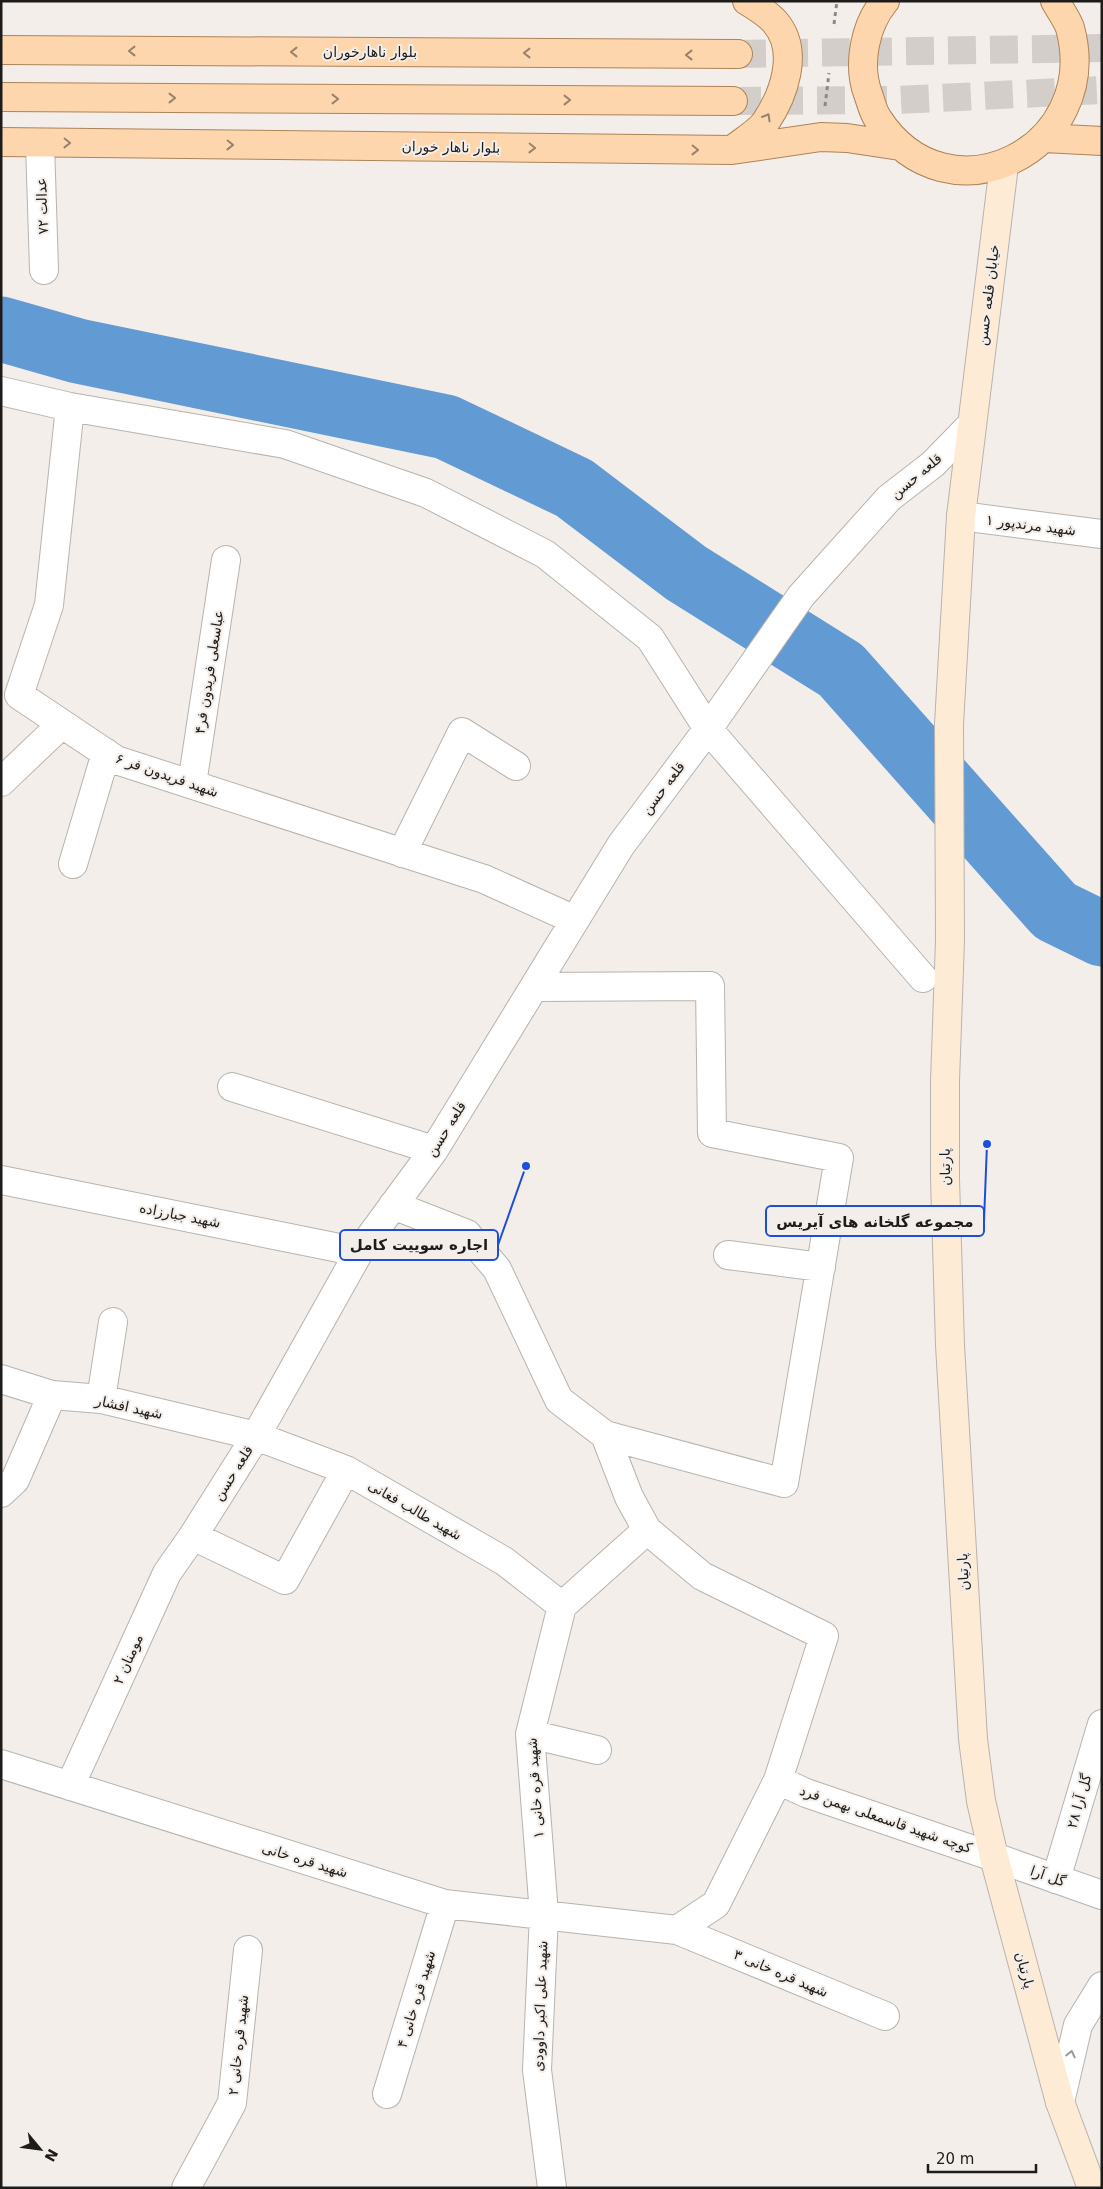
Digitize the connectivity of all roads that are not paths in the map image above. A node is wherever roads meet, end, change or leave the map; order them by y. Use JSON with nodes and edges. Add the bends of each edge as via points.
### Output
{"nodes":[{"id":1,"x":747,"y":1,"type":"edge"},
{"id":2,"x":885,"y":1,"type":"edge"},
{"id":3,"x":1056,"y":1,"type":"edge"},
{"id":4,"x":1,"y":50,"type":"edge"},
{"id":5,"x":738,"y":54,"type":"tunnel mouth"},
{"id":6,"x":1,"y":97,"type":"edge"},
{"id":7,"x":733,"y":101,"type":"tunnel mouth"},
{"id":8,"x":1044,"y":138,"type":"junction"},
{"id":9,"x":1102,"y":140,"type":"edge"},
{"id":10,"x":1,"y":142,"type":"edge"},
{"id":11,"x":40,"y":142,"type":"junction"},
{"id":12,"x":900,"y":146,"type":"junction"},
{"id":13,"x":732,"y":150,"type":"junction"},
{"id":14,"x":1004,"y":165,"type":"junction"},
{"id":15,"x":44,"y":270,"type":"dead end"},
{"id":16,"x":1,"y":391,"type":"edge"},
{"id":17,"x":70,"y":408,"type":"junction"},
{"id":18,"x":972,"y":424,"type":"junction"},
{"id":19,"x":961,"y":516,"type":"junction"},
{"id":20,"x":1102,"y":534,"type":"edge"},
{"id":21,"x":226,"y":560,"type":"dead end"},
{"id":22,"x":62,"y":724,"type":"junction"},
{"id":23,"x":949,"y":724,"type":"joint"},
{"id":24,"x":708,"y":728,"type":"junction"},
{"id":25,"x":106,"y":753,"type":"junction"},
{"id":26,"x":516,"y":766,"type":"dead end"},
{"id":27,"x":1,"y":782,"type":"edge"},
{"id":28,"x":192,"y":784,"type":"junction"},
{"id":29,"x":402,"y":853,"type":"junction"},
{"id":30,"x":73,"y":864,"type":"dead end"},
{"id":31,"x":575,"y":920,"type":"junction"},
{"id":32,"x":924,"y":978,"type":"dead end"},
{"id":33,"x":534,"y":986,"type":"junction"},
{"id":34,"x":232,"y":1086,"type":"dead end"},
{"id":35,"x":434,"y":1150,"type":"junction"},
{"id":36,"x":1,"y":1180,"type":"edge"},
{"id":37,"x":393,"y":1205,"type":"junction"},
{"id":38,"x":359,"y":1252,"type":"junction"},
{"id":39,"x":728,"y":1255,"type":"dead end"},
{"id":40,"x":821,"y":1267,"type":"junction"},
{"id":41,"x":113,"y":1322,"type":"dead end"},
{"id":42,"x":1,"y":1379,"type":"edge"},
{"id":43,"x":52,"y":1395,"type":"junction"},
{"id":44,"x":102,"y":1399,"type":"junction"},
{"id":45,"x":256,"y":1436,"type":"junction"},
{"id":46,"x":605,"y":1436,"type":"junction"},
{"id":47,"x":346,"y":1470,"type":"junction"},
{"id":48,"x":1,"y":1493,"type":"edge"},
{"id":49,"x":647,"y":1530,"type":"junction"},
{"id":50,"x":193,"y":1536,"type":"junction"},
{"id":51,"x":562,"y":1606,"type":"junction"},
{"id":52,"x":1102,"y":1724,"type":"edge"},
{"id":53,"x":530,"y":1734,"type":"junction"},
{"id":54,"x":597,"y":1750,"type":"dead end"},
{"id":55,"x":1,"y":1764,"type":"edge"},
{"id":56,"x":778,"y":1780,"type":"junction"},
{"id":57,"x":70,"y":1786,"type":"junction"},
{"id":58,"x":994,"y":1857,"type":"junction"},
{"id":59,"x":1056,"y":1879,"type":"junction"},
{"id":60,"x":1102,"y":1895,"type":"edge"},
{"id":61,"x":444,"y":1904,"type":"junction"},
{"id":62,"x":544,"y":1914,"type":"junction"},
{"id":63,"x":677,"y":1930,"type":"junction"},
{"id":64,"x":248,"y":1950,"type":"dead end"},
{"id":65,"x":1102,"y":1986,"type":"edge"},
{"id":66,"x":885,"y":2016,"type":"dead end"},
{"id":67,"x":387,"y":2094,"type":"dead end"},
{"id":68,"x":1060,"y":2102,"type":"junction"},
{"id":69,"x":557,"y":2186,"type":"edge"},
{"id":70,"x":186,"y":2188,"type":"edge"},
{"id":71,"x":1092,"y":2188,"type":"edge"}],
"edges":[{"from":13,"to":1,"type":"main road","one_way":true,"via":[[764,124],[782,92],[787,72],[787,44],[776,23]]},
{"from":2,"to":12,"type":"main road","via":[[876,12],[864,47],[864,83],[877,118]]},
{"from":3,"to":8,"type":"main road","via":[[1069,27],[1076,60],[1072,92],[1057,124]]},
{"from":5,"to":4,"type":"main road","name":"بلوار ناهارخوران","one_way":true},
{"from":6,"to":7,"type":"main road","one_way":true},
{"from":8,"to":9,"type":"main road"},
{"from":8,"to":14,"type":"main road","via":[[1034,149]]},
{"from":10,"to":11,"type":"main road","name":"بلوار ناهار خوران"},
{"from":11,"to":13,"type":"main road","name":"بلوار ناهار خوران","one_way":true},
{"from":11,"to":15,"type":"street","name":"۷۲ عدالت"},
{"from":12,"to":13,"type":"main road","name":"بلوار ناهار خوران","via":[[821,137]]},
{"from":12,"to":14,"type":"main road","via":[[932,164],[959,170]]},
{"from":14,"to":18,"type":"main road","name":"خیابان قلعه حسن"},
{"from":16,"to":17,"type":"street"},
{"from":17,"to":22,"type":"street","name":"شهید فریدون فر ۶","via":[[49,605],[19,696]]},
{"from":17,"to":24,"type":"street","via":[[285,444],[426,493],[545,554],[650,638]]},
{"from":18,"to":19,"type":"main road","name":"خیابان قلعه حسن"},
{"from":18,"to":24,"type":"street","name":"قلعه حسن","via":[[933,464],[889,498],[801,596]]},
{"from":19,"to":20,"type":"street","name":"شهید مرندپور ۱"},
{"from":19,"to":23,"type":"main road","name":"خیابان قلعه حسن"},
{"from":21,"to":28,"type":"street","name":"عباسعلی فریدون فر۴"},
{"from":22,"to":25,"type":"street","name":"شهید فریدون فر ۶"},
{"from":22,"to":27,"type":"street"},
{"from":23,"to":58,"type":"main road","name":"پارتیان","via":[[950,940],[945,1081],[950,1345],[973,1739],[981,1801]]},
{"from":24,"to":31,"type":"street","name":"قلعه حسن","via":[[621,845]]},
{"from":24,"to":32,"type":"street"},
{"from":25,"to":28,"type":"street","name":"شهید فریدون فر ۶","via":[[116,760]]},
{"from":25,"to":30,"type":"street"},
{"from":26,"to":29,"type":"street","via":[[462,732]]},
{"from":28,"to":29,"type":"street","name":"شهید فریدون فر ۶"},
{"from":29,"to":31,"type":"street","name":"شهید فریدون فر ۶","via":[[484,879]]},
{"from":31,"to":33,"type":"street","name":"قلعه حسن"},
{"from":33,"to":35,"type":"street","name":"قلعه حسن"},
{"from":33,"to":40,"type":"street","via":[[710,986],[712,1133],[839,1158]]},
{"from":34,"to":35,"type":"street"},
{"from":35,"to":37,"type":"street","name":"قلعه حسن"},
{"from":36,"to":38,"type":"street","name":"شهید جبارزاده"},
{"from":37,"to":38,"type":"street","name":"قلعه حسن"},
{"from":37,"to":46,"type":"street","via":[[467,1234],[497,1269],[560,1400]]},
{"from":38,"to":45,"type":"street","name":"قلعه حسن"},
{"from":39,"to":40,"type":"street"},
{"from":40,"to":46,"type":"street","via":[[784,1483]]},
{"from":41,"to":44,"type":"street"},
{"from":42,"to":43,"type":"street","name":"شهید افشار"},
{"from":43,"to":44,"type":"street","name":"شهید افشار"},
{"from":43,"to":48,"type":"street","via":[[15,1480]]},
{"from":44,"to":45,"type":"street","name":"شهید افشار"},
{"from":45,"to":47,"type":"street","name":"شهید طالب فغانی"},
{"from":45,"to":50,"type":"street","name":"قلعه حسن"},
{"from":46,"to":49,"type":"street","via":[[629,1497]]},
{"from":47,"to":50,"type":"street","via":[[285,1580]]},
{"from":47,"to":51,"type":"street","name":"شهید طالب فغانی","via":[[504,1561]]},
{"from":49,"to":51,"type":"street"},
{"from":49,"to":56,"type":"street","via":[[702,1576],[824,1636]]},
{"from":50,"to":57,"type":"street","name":"۲ مومنان","via":[[167,1573]]},
{"from":51,"to":53,"type":"street","name":"۱ شهید قره خانی"},
{"from":52,"to":59,"type":"street","name":"۲۸ گل آرا"},
{"from":53,"to":54,"type":"street"},
{"from":53,"to":62,"type":"street","name":"۱ شهید قره خانی"},
{"from":55,"to":57,"type":"street","name":"شهید قره خانی"},
{"from":56,"to":58,"type":"street","name":"کوچه شهید قاسمعلی بهمن فرد","via":[[806,1793]]},
{"from":56,"to":63,"type":"street","via":[[716,1904]]},
{"from":57,"to":61,"type":"street","name":"شهید قره خانی"},
{"from":58,"to":59,"type":"street","name":"گل آرا"},
{"from":58,"to":68,"type":"main road","name":"پارتیان"},
{"from":59,"to":60,"type":"street","name":"گل آرا"},
{"from":61,"to":62,"type":"street","name":"شهید قره خانی"},
{"from":61,"to":67,"type":"street","name":"۴ شهید قره خانی"},
{"from":62,"to":63,"type":"street","name":"شهید قره خانی ۳"},
{"from":62,"to":69,"type":"street","name":"شهید علی اکبر داوودی","via":[[537,2070]]},
{"from":63,"to":66,"type":"street","name":"شهید قره خانی ۳"},
{"from":64,"to":70,"type":"street","name":"۲ شهید قره خانی","via":[[232,2103]]},
{"from":68,"to":65,"type":"street","one_way":true,"via":[[1078,2025]]},
{"from":68,"to":71,"type":"main road","name":"پارتیان"}]}
